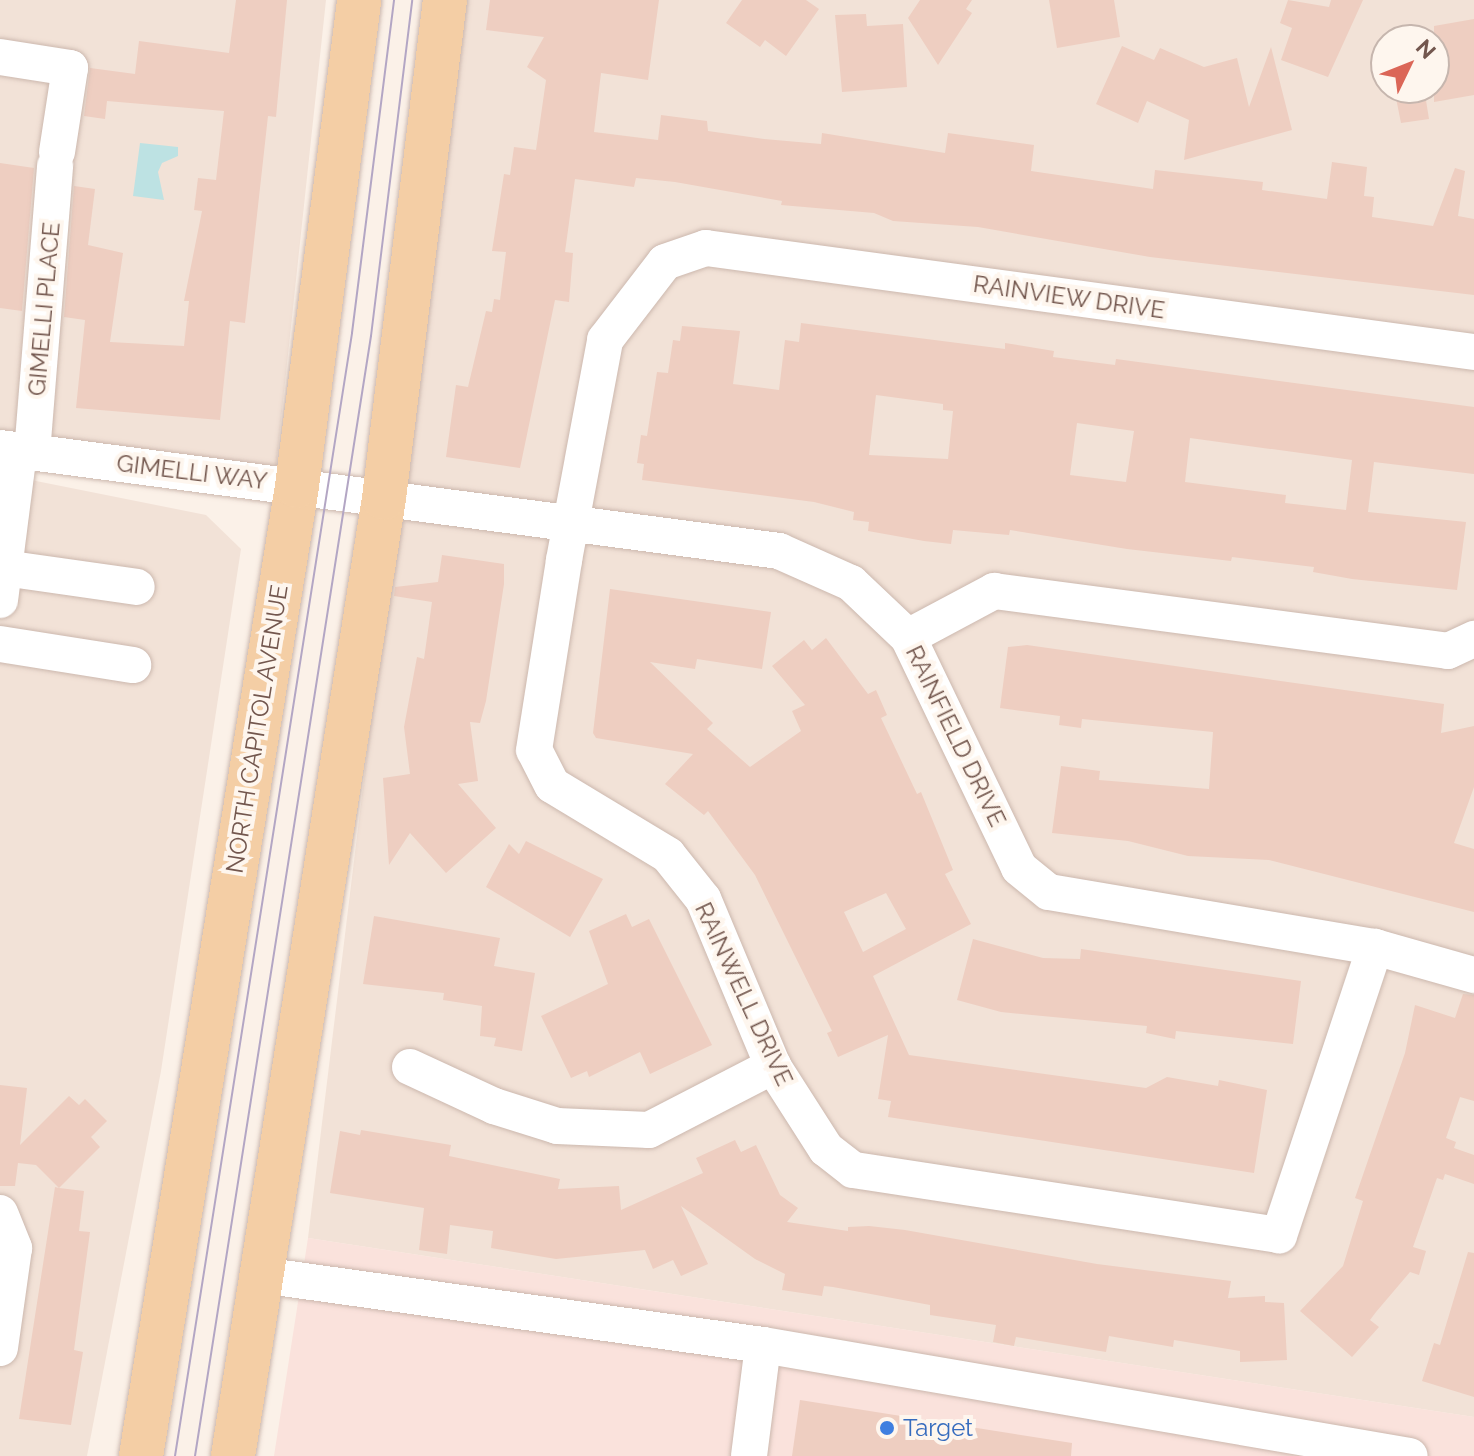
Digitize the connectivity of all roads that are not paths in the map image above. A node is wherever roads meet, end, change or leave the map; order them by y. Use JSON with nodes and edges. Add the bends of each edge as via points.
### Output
{"nodes":[{"id":1,"x":359,"y":0,"type":"edge"},
{"id":2,"x":445,"y":0,"type":"edge"},
{"id":3,"x":0,"y":57,"type":"edge"},
{"id":4,"x":665,"y":262,"type":"joint"},
{"id":5,"x":1474,"y":352,"type":"edge"},
{"id":6,"x":17,"y":451,"type":"edge"},
{"id":7,"x":297,"y":486,"type":"junction"},
{"id":8,"x":384,"y":498,"type":"junction"},
{"id":9,"x":570,"y":525,"type":"junction"},
{"id":10,"x":2,"y":584,"type":"edge"},
{"id":11,"x":137,"y":587,"type":"dead end"},
{"id":12,"x":908,"y":637,"type":"junction"},
{"id":13,"x":1474,"y":639,"type":"edge"},
{"id":14,"x":0,"y":644,"type":"edge"},
{"id":15,"x":133,"y":665,"type":"dead end"},
{"id":16,"x":1375,"y":947,"type":"junction"},
{"id":17,"x":1474,"y":975,"type":"edge"},
{"id":18,"x":773,"y":1066,"type":"junction"},
{"id":19,"x":410,"y":1067,"type":"dead end"},
{"id":20,"x":0,"y":1213,"type":"edge"},
{"id":21,"x":261,"y":1275,"type":"junction"},
{"id":22,"x":763,"y":1345,"type":"junction"},
{"id":23,"x":0,"y":1348,"type":"edge"},
{"id":24,"x":141,"y":1456,"type":"edge"},
{"id":25,"x":233,"y":1456,"type":"edge"},
{"id":26,"x":749,"y":1456,"type":"edge"},
{"id":27,"x":1410,"y":1456,"type":"edge"}],
"edges":[{"from":1,"to":7,"type":"main road","name":"NORTH CAPITOL AVENUE"},
{"from":2,"to":8,"type":"main road"},
{"from":3,"to":6,"type":"street","name":"GIMELLI PLACE","via":[[70,68]]},
{"from":4,"to":5,"type":"street","name":"RAINVIEW DRIVE","via":[[706,248]]},
{"from":4,"to":9,"type":"street","name":"RAINWELL DRIVE","via":[[605,340]]},
{"from":6,"to":7,"type":"street","name":"GIMELLI WAY"},
{"from":6,"to":10,"type":"street","name":"GIMELLI PLACE"},
{"from":7,"to":8,"type":"street","name":"GIMELLI WAY"},
{"from":7,"to":24,"type":"main road","name":"NORTH CAPITOL AVENUE"},
{"from":8,"to":9,"type":"street","name":"RAINFIELD DRIVE"},
{"from":8,"to":21,"type":"main road"},
{"from":9,"to":12,"type":"street","name":"RAINFIELD DRIVE","via":[[779,551],[851,583]]},
{"from":9,"to":18,"type":"street","name":"RAINWELL DRIVE","via":[[534,750],[552,785],[668,855],[703,899]]},
{"from":10,"to":11,"type":"street"},
{"from":12,"to":13,"type":"street","via":[[994,591],[1448,651]]},
{"from":12,"to":16,"type":"street","name":"RAINFIELD DRIVE","via":[[1019,868],[1049,892]]},
{"from":14,"to":15,"type":"street"},
{"from":16,"to":17,"type":"street","name":"RAINFIELD DRIVE"},
{"from":16,"to":18,"type":"street","name":"RAINWELL DRIVE","via":[[1279,1235],[853,1170],[826,1149]]},
{"from":18,"to":19,"type":"street","via":[[649,1130],[557,1126],[494,1106]]},
{"from":20,"to":23,"type":"street","via":[[14,1248]]},
{"from":21,"to":22,"type":"street"},
{"from":21,"to":25,"type":"main road"},
{"from":22,"to":26,"type":"street"},
{"from":22,"to":27,"type":"street"}]}
